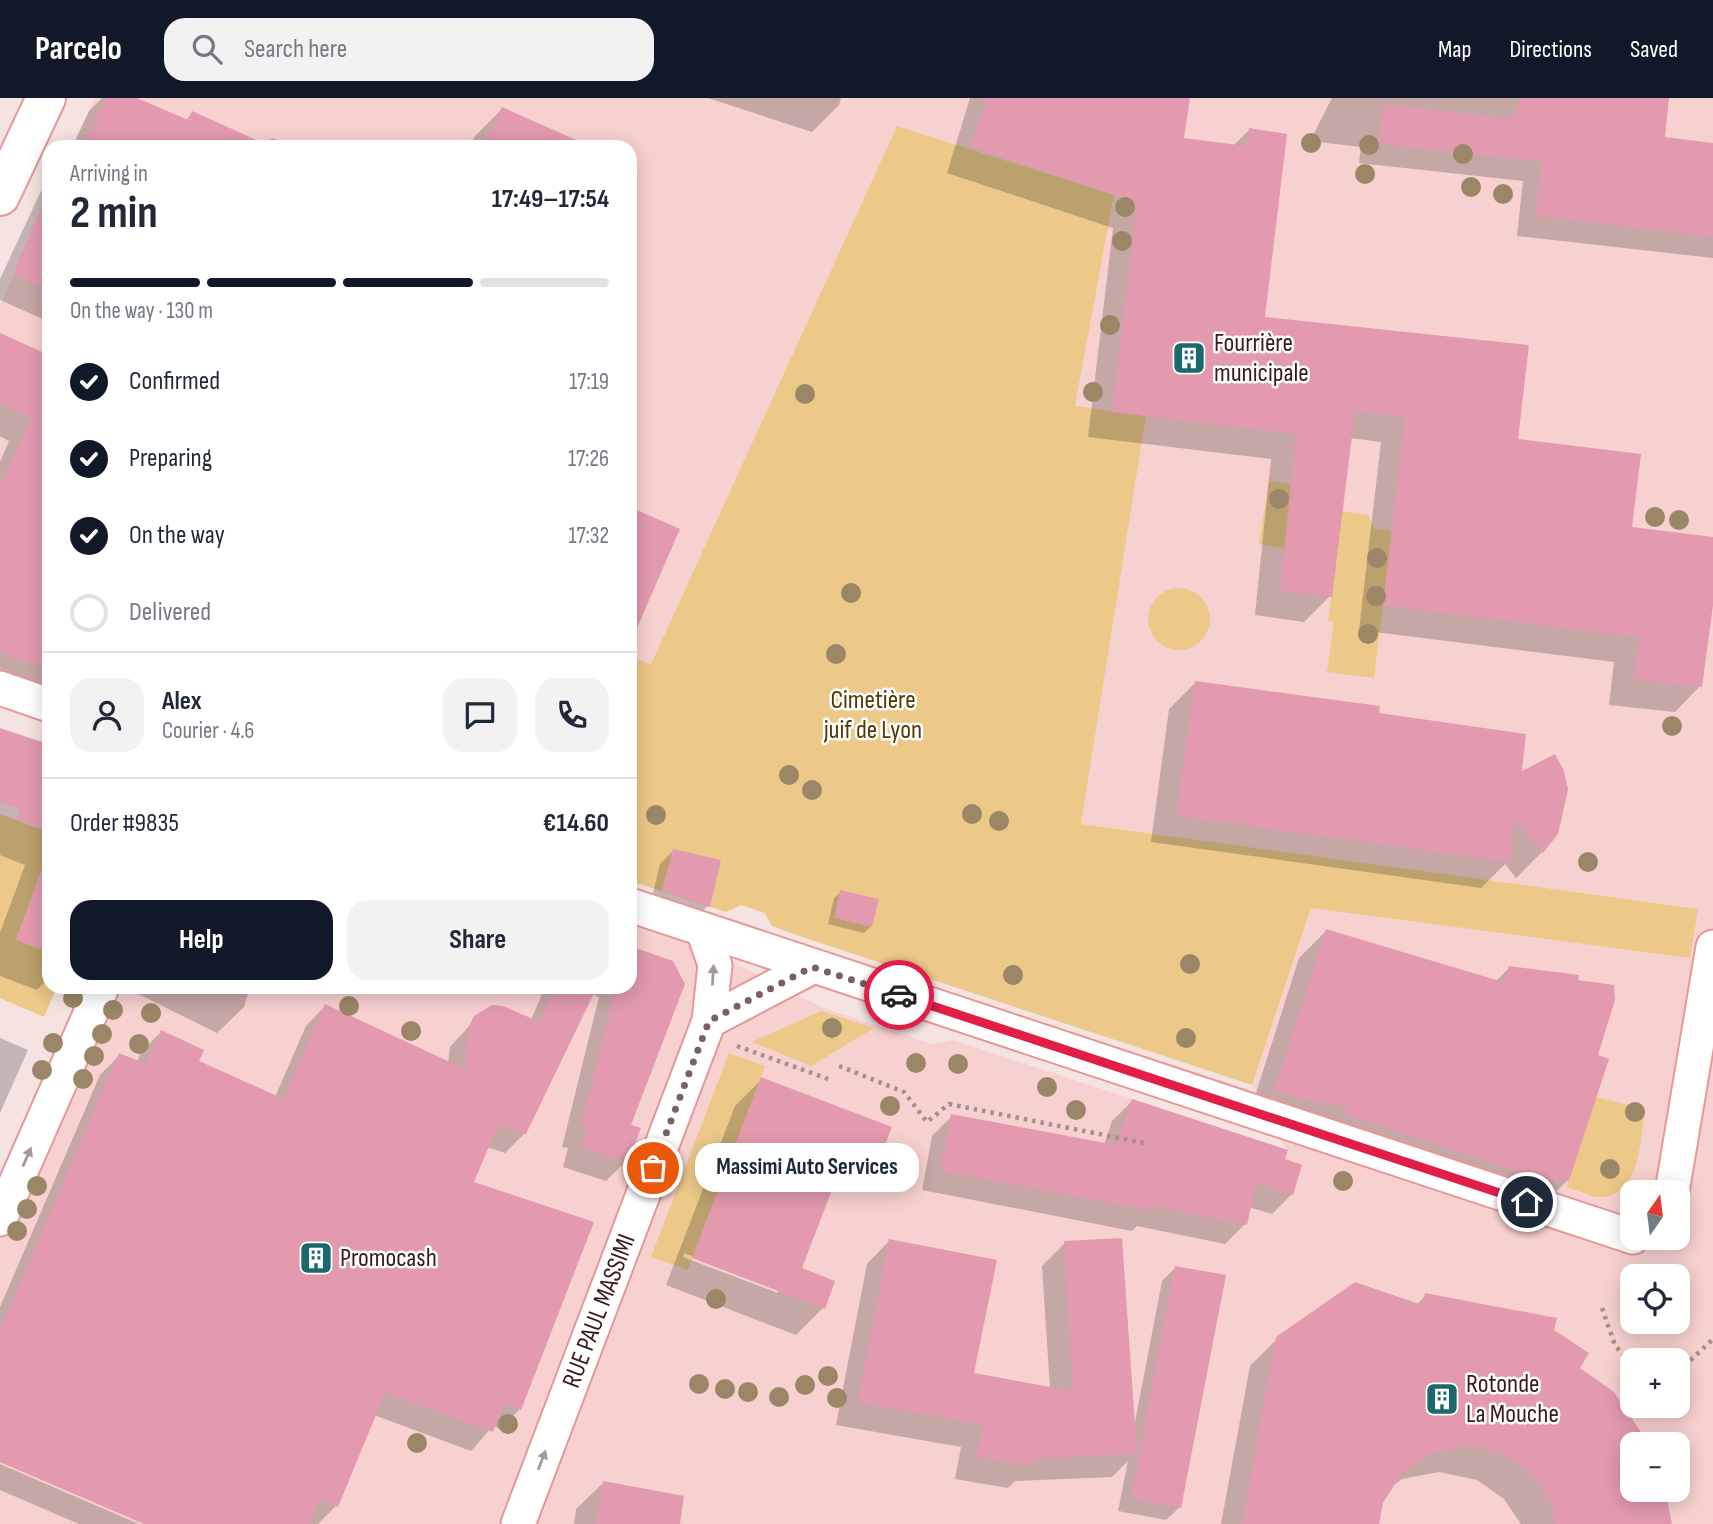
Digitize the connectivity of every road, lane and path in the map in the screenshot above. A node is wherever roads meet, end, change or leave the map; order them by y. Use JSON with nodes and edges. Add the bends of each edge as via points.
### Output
{"nodes":[{"id":1,"x":46,"y":98,"type":"edge"},
{"id":2,"x":0,"y":196,"type":"edge"},
{"id":3,"x":0,"y":688,"type":"edge"},
{"id":4,"x":42,"y":703,"type":"edge"},
{"id":5,"x":637,"y":907,"type":"edge"},
{"id":6,"x":703,"y":930,"type":"junction"},
{"id":7,"x":1713,"y":947,"type":"edge"},
{"id":8,"x":812,"y":967,"type":"junction"},
{"id":9,"x":99,"y":994,"type":"edge"},
{"id":10,"x":709,"y":1021,"type":"junction"},
{"id":11,"x":733,"y":1044,"type":"dead end"},
{"id":12,"x":839,"y":1066,"type":"dead end"},
{"id":13,"x":831,"y":1080,"type":"dead end"},
{"id":14,"x":1144,"y":1143,"type":"dead end"},
{"id":15,"x":1674,"y":1180,"type":"edge"},
{"id":16,"x":0,"y":1219,"type":"edge"},
{"id":17,"x":1620,"y":1232,"type":"edge"},
{"id":18,"x":1602,"y":1308,"type":"dead end"},
{"id":19,"x":1713,"y":1339,"type":"edge"},
{"id":20,"x":1620,"y":1352,"type":"edge"},
{"id":21,"x":1690,"y":1361,"type":"edge"},
{"id":22,"x":518,"y":1524,"type":"edge"}],
"edges":[{"from":1,"to":2,"type":"street"},
{"from":3,"to":4,"type":"street"},
{"from":5,"to":6,"type":"street"},
{"from":6,"to":8,"type":"street"},
{"from":10,"to":6,"type":"street","name":"RUE PAUL MASSIMI","one_way":true,"via":[[715,965]]},
{"from":7,"to":15,"type":"street"},
{"from":8,"to":10,"type":"street"},
{"from":8,"to":17,"type":"street"},
{"from":16,"to":9,"type":"street","one_way":true},
{"from":22,"to":10,"type":"street","name":"RUE PAUL MASSIMI","one_way":true},
{"from":11,"to":13,"type":"path"},
{"from":12,"to":14,"type":"path","via":[[904,1092],[927,1122],[949,1104]]},
{"from":18,"to":20,"type":"path"},
{"from":19,"to":21,"type":"path"}]}
